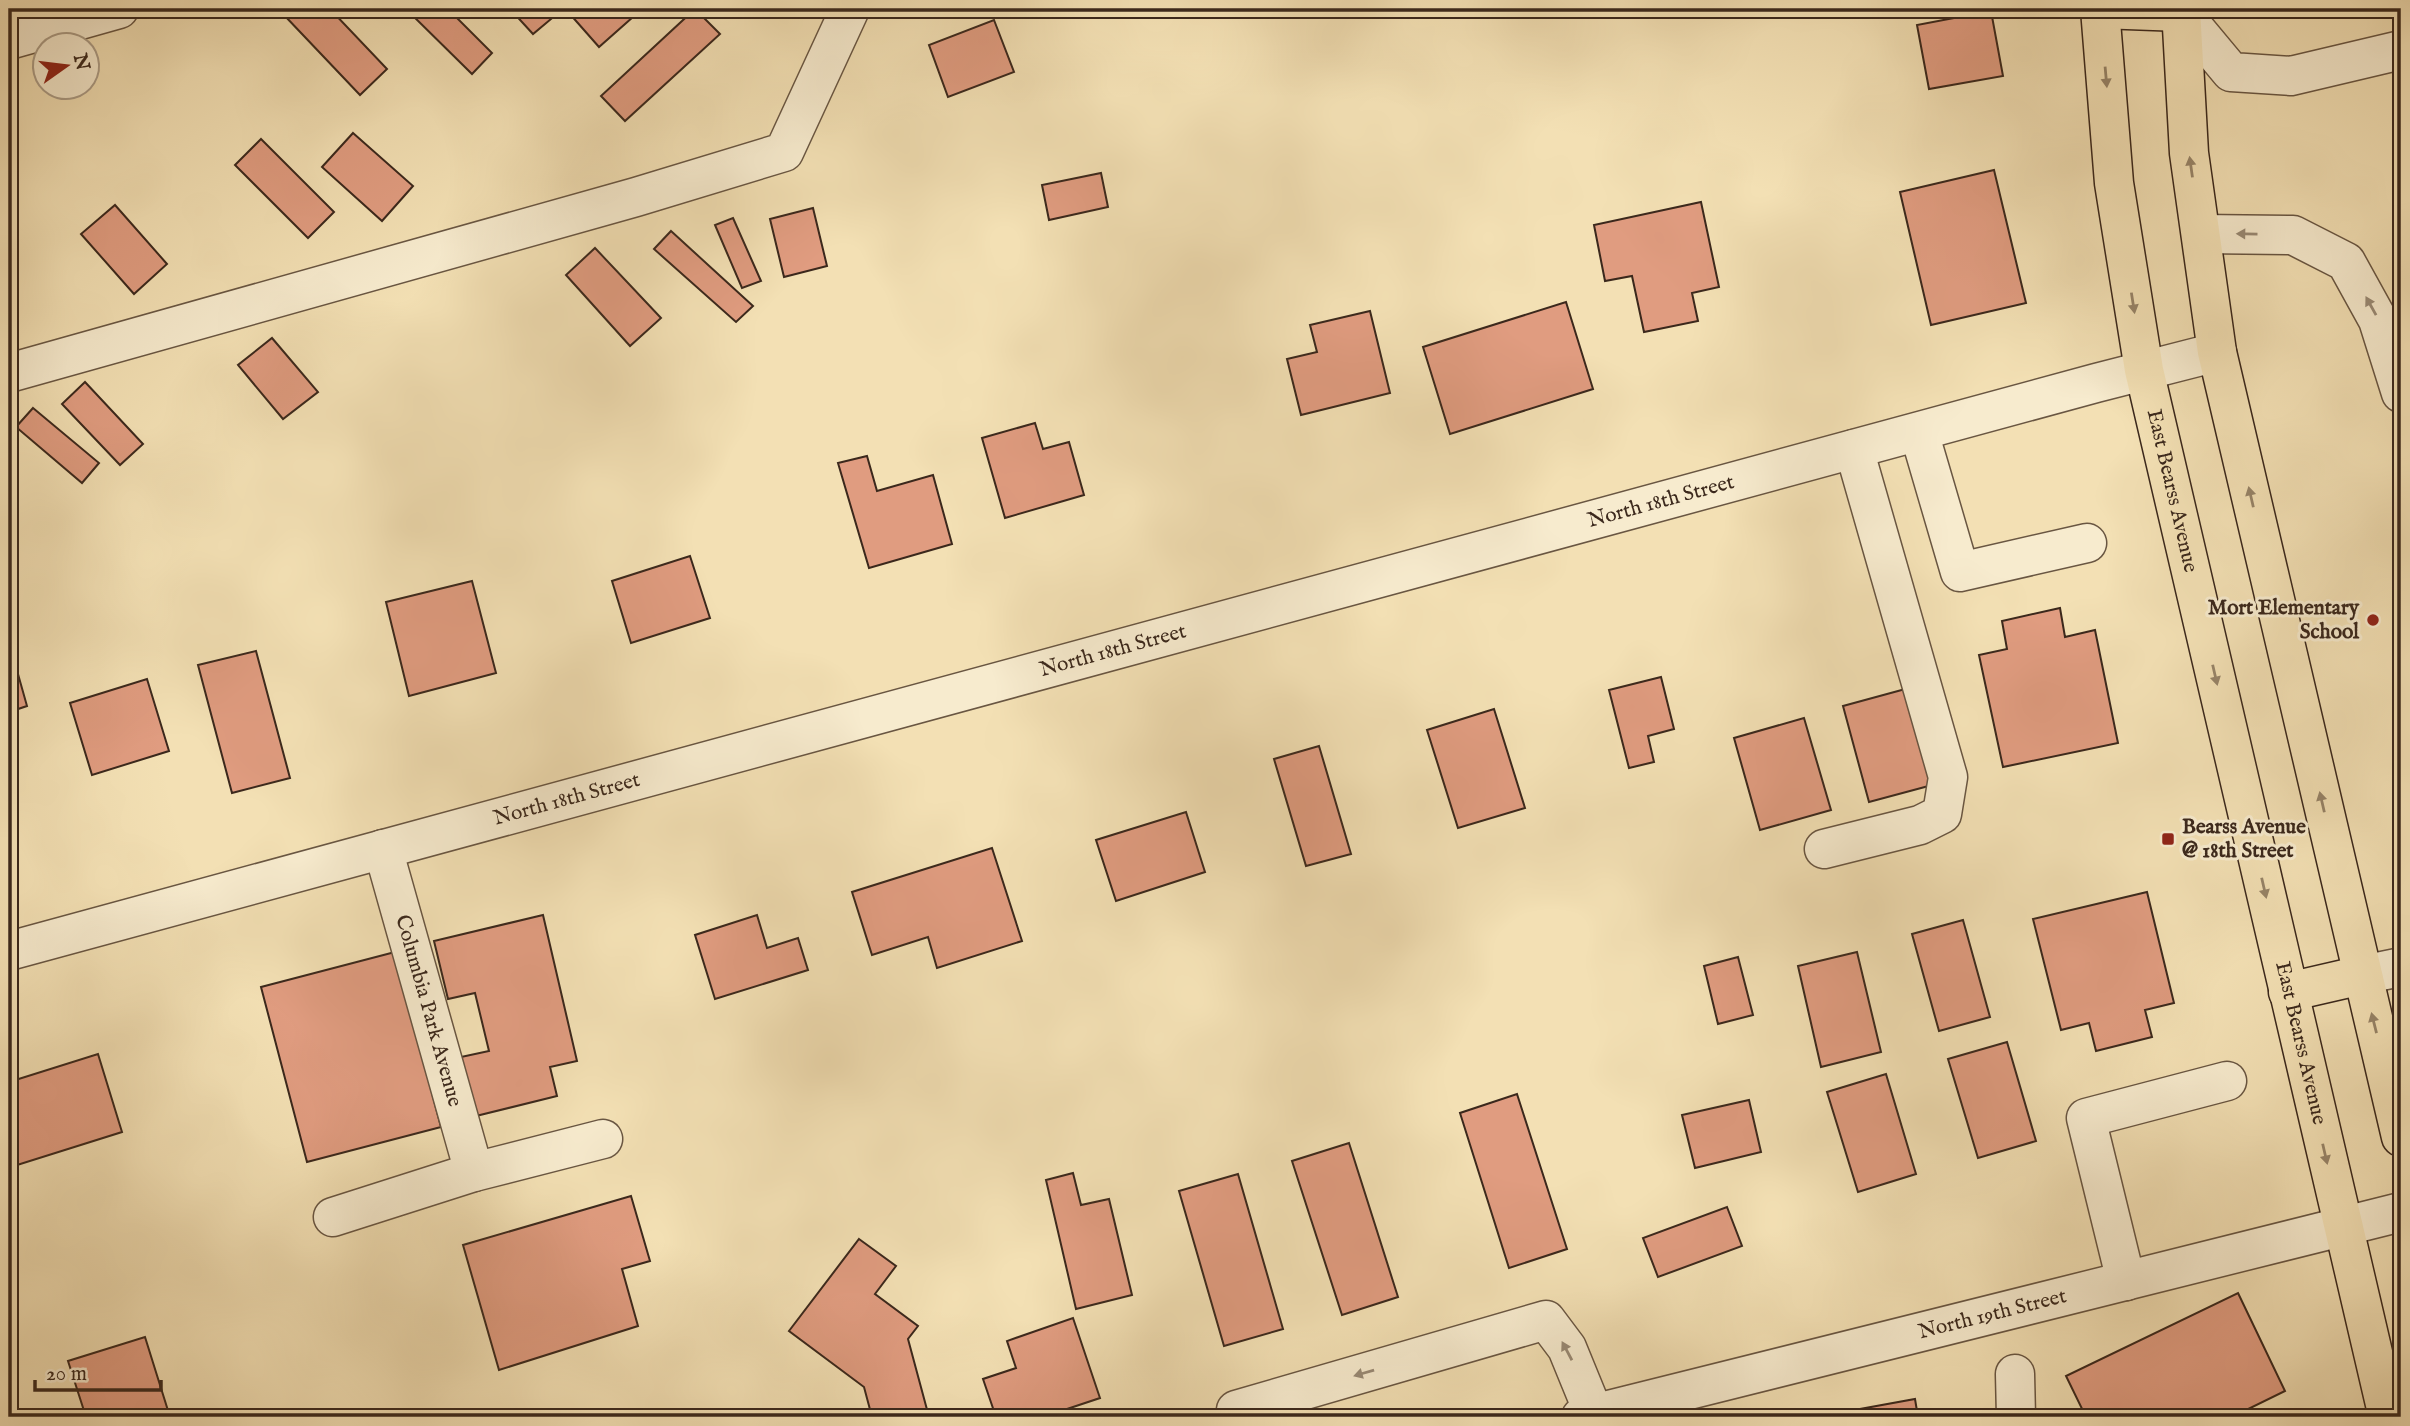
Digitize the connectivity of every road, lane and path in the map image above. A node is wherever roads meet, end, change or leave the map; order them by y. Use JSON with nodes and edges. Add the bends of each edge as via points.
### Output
{"nodes":[{"id":1,"x":119,"y":9,"type":"edge"},
{"id":2,"x":850,"y":9,"type":"edge"},
{"id":3,"x":2100,"y":9,"type":"edge"},
{"id":4,"x":2182,"y":10,"type":"edge"},
{"id":5,"x":9,"y":40,"type":"edge"},
{"id":6,"x":2401,"y":50,"type":"edge"},
{"id":7,"x":2201,"y":234,"type":"junction"},
{"id":8,"x":2217,"y":352,"type":"junction"},
{"id":9,"x":2144,"y":370,"type":"junction"},
{"id":10,"x":9,"y":373,"type":"edge"},
{"id":11,"x":2401,"y":393,"type":"edge"},
{"id":12,"x":1919,"y":432,"type":"junction"},
{"id":13,"x":1854,"y":449,"type":"junction"},
{"id":14,"x":2087,"y":543,"type":"dead end"},
{"id":15,"x":383,"y":849,"type":"junction"},
{"id":16,"x":1824,"y":849,"type":"dead end"},
{"id":17,"x":9,"y":951,"type":"edge"},
{"id":18,"x":2401,"y":967,"type":"edge"},
{"id":19,"x":2362,"y":975,"type":"junction"},
{"id":20,"x":2288,"y":992,"type":"junction"},
{"id":21,"x":2227,"y":1081,"type":"dead end"},
{"id":22,"x":2401,"y":1137,"type":"edge"},
{"id":23,"x":603,"y":1139,"type":"dead end"},
{"id":24,"x":474,"y":1172,"type":"junction"},
{"id":25,"x":2401,"y":1212,"type":"edge"},
{"id":26,"x":333,"y":1217,"type":"dead end"},
{"id":27,"x":2342,"y":1227,"type":"junction"},
{"id":28,"x":2126,"y":1281,"type":"junction"},
{"id":29,"x":2015,"y":1374,"type":"dead end"},
{"id":30,"x":1237,"y":1414,"type":"edge"},
{"id":31,"x":1588,"y":1416,"type":"edge"},
{"id":32,"x":2016,"y":1417,"type":"edge"},
{"id":33,"x":2388,"y":1417,"type":"edge"}],
"edges":[{"from":1,"to":5,"type":"street"},
{"from":2,"to":10,"type":"street","via":[[784,152]]},
{"from":3,"to":4,"type":"main road"},
{"from":3,"to":9,"type":"main road","name":"East Bearss Avenue","one_way":true,"via":[[2114,183]]},
{"from":4,"to":6,"type":"street","via":[[2231,72],[2291,76]]},
{"from":7,"to":4,"type":"main road","one_way":true,"via":[[2189,153]]},
{"from":7,"to":8,"type":"main road"},
{"from":11,"to":7,"type":"street","one_way":true,"via":[[2378,320],[2346,262],[2293,235]]},
{"from":8,"to":9,"type":"street","name":"North 18th Street"},
{"from":19,"to":8,"type":"main road","one_way":true},
{"from":9,"to":12,"type":"street","name":"North 18th Street"},
{"from":9,"to":20,"type":"main road","name":"East Bearss Avenue","one_way":true},
{"from":12,"to":13,"type":"street","name":"North 18th Street"},
{"from":12,"to":14,"type":"street","via":[[1959,572]]},
{"from":13,"to":15,"type":"street","name":"North 18th Street"},
{"from":13,"to":16,"type":"street","via":[[1948,776],[1942,814],[1920,825]]},
{"from":15,"to":17,"type":"street","name":"North 18th Street"},
{"from":15,"to":24,"type":"street","name":"Columbia Park Avenue"},
{"from":18,"to":19,"type":"street"},
{"from":19,"to":20,"type":"main road"},
{"from":22,"to":19,"type":"main road","one_way":true},
{"from":20,"to":27,"type":"main road","name":"East Bearss Avenue","one_way":true},
{"from":21,"to":28,"type":"street","via":[[2086,1118]]},
{"from":23,"to":24,"type":"street"},
{"from":24,"to":26,"type":"street"},
{"from":25,"to":27,"type":"street","name":"North 19th Street"},
{"from":27,"to":28,"type":"street","name":"North 19th Street"},
{"from":27,"to":33,"type":"main road","name":"East Bearss Avenue"},
{"from":28,"to":31,"type":"street","name":"North 19th Street"},
{"from":29,"to":32,"type":"street"},
{"from":31,"to":30,"type":"street","one_way":true,"via":[[1567,1348],[1546,1320]]}]}
